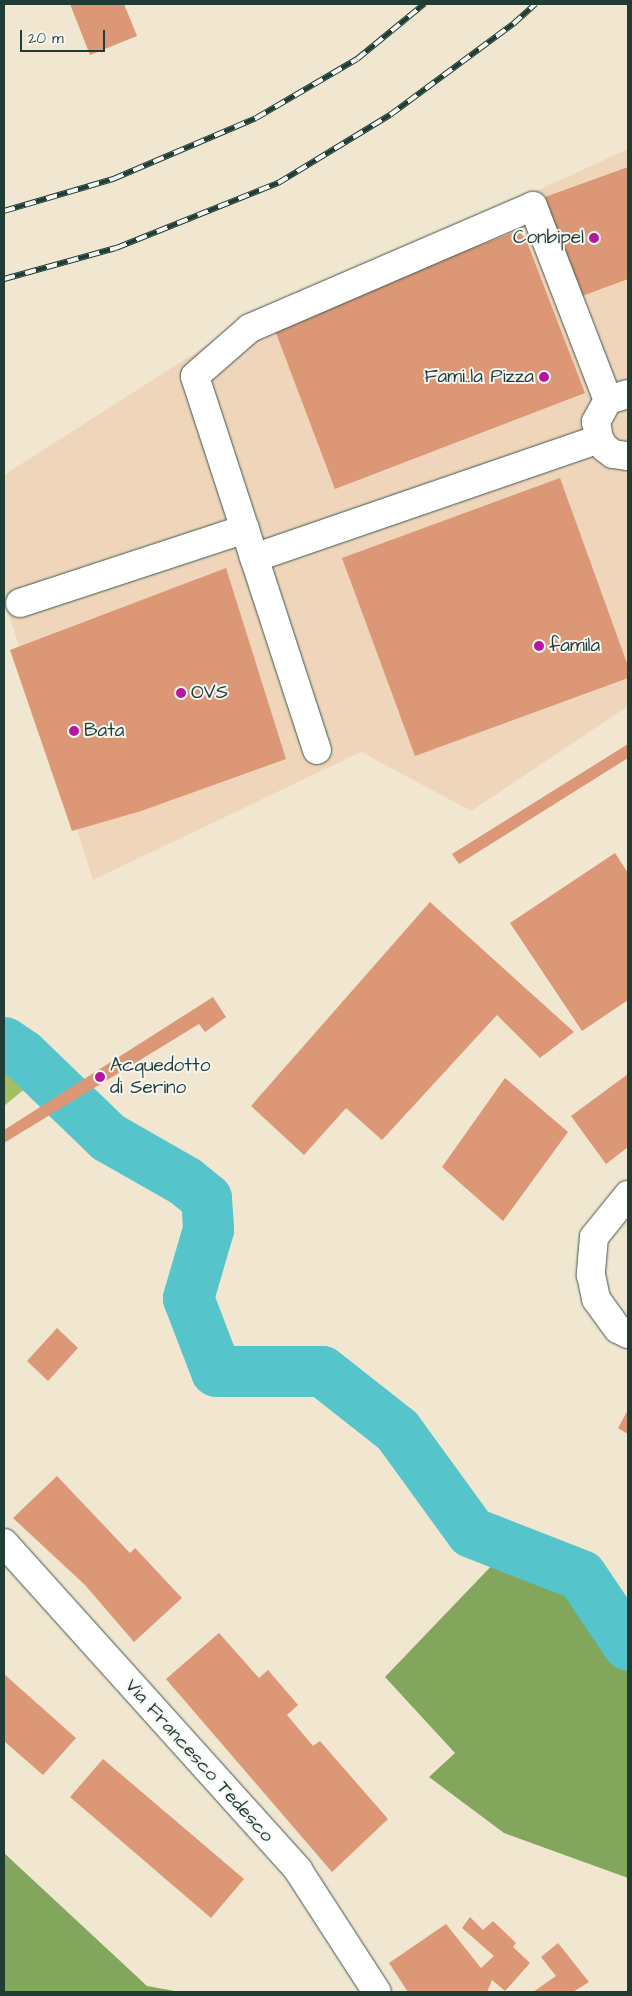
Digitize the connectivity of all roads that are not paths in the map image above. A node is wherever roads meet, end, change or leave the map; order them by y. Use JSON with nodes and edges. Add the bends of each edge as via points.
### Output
{"nodes":[{"id":1,"x":618,"y":397,"type":"edge"},
{"id":2,"x":599,"y":439,"type":"junction"},
{"id":3,"x":628,"y":456,"type":"edge"},
{"id":4,"x":245,"y":529,"type":"junction"},
{"id":5,"x":254,"y":558,"type":"junction"},
{"id":6,"x":20,"y":602,"type":"dead end"},
{"id":7,"x":317,"y":750,"type":"dead end"},
{"id":8,"x":628,"y":1196,"type":"edge"},
{"id":9,"x":628,"y":1334,"type":"edge"},
{"id":10,"x":4,"y":1543,"type":"edge"},
{"id":11,"x":376,"y":1992,"type":"edge"}],
"edges":[{"from":1,"to":2,"type":"street","via":[[596,422]]},
{"from":1,"to":4,"type":"street","via":[[534,206],[250,328],[195,376]]},
{"from":2,"to":3,"type":"street","via":[[613,454]]},
{"from":2,"to":5,"type":"street"},
{"from":4,"to":5,"type":"street"},
{"from":4,"to":6,"type":"street"},
{"from":5,"to":7,"type":"street"},
{"from":8,"to":9,"type":"street","via":[[594,1237],[592,1275],[596,1299],[618,1329]]},
{"from":10,"to":11,"type":"street","name":"Via Francesco Tedesco","via":[[298,1870]]}]}
